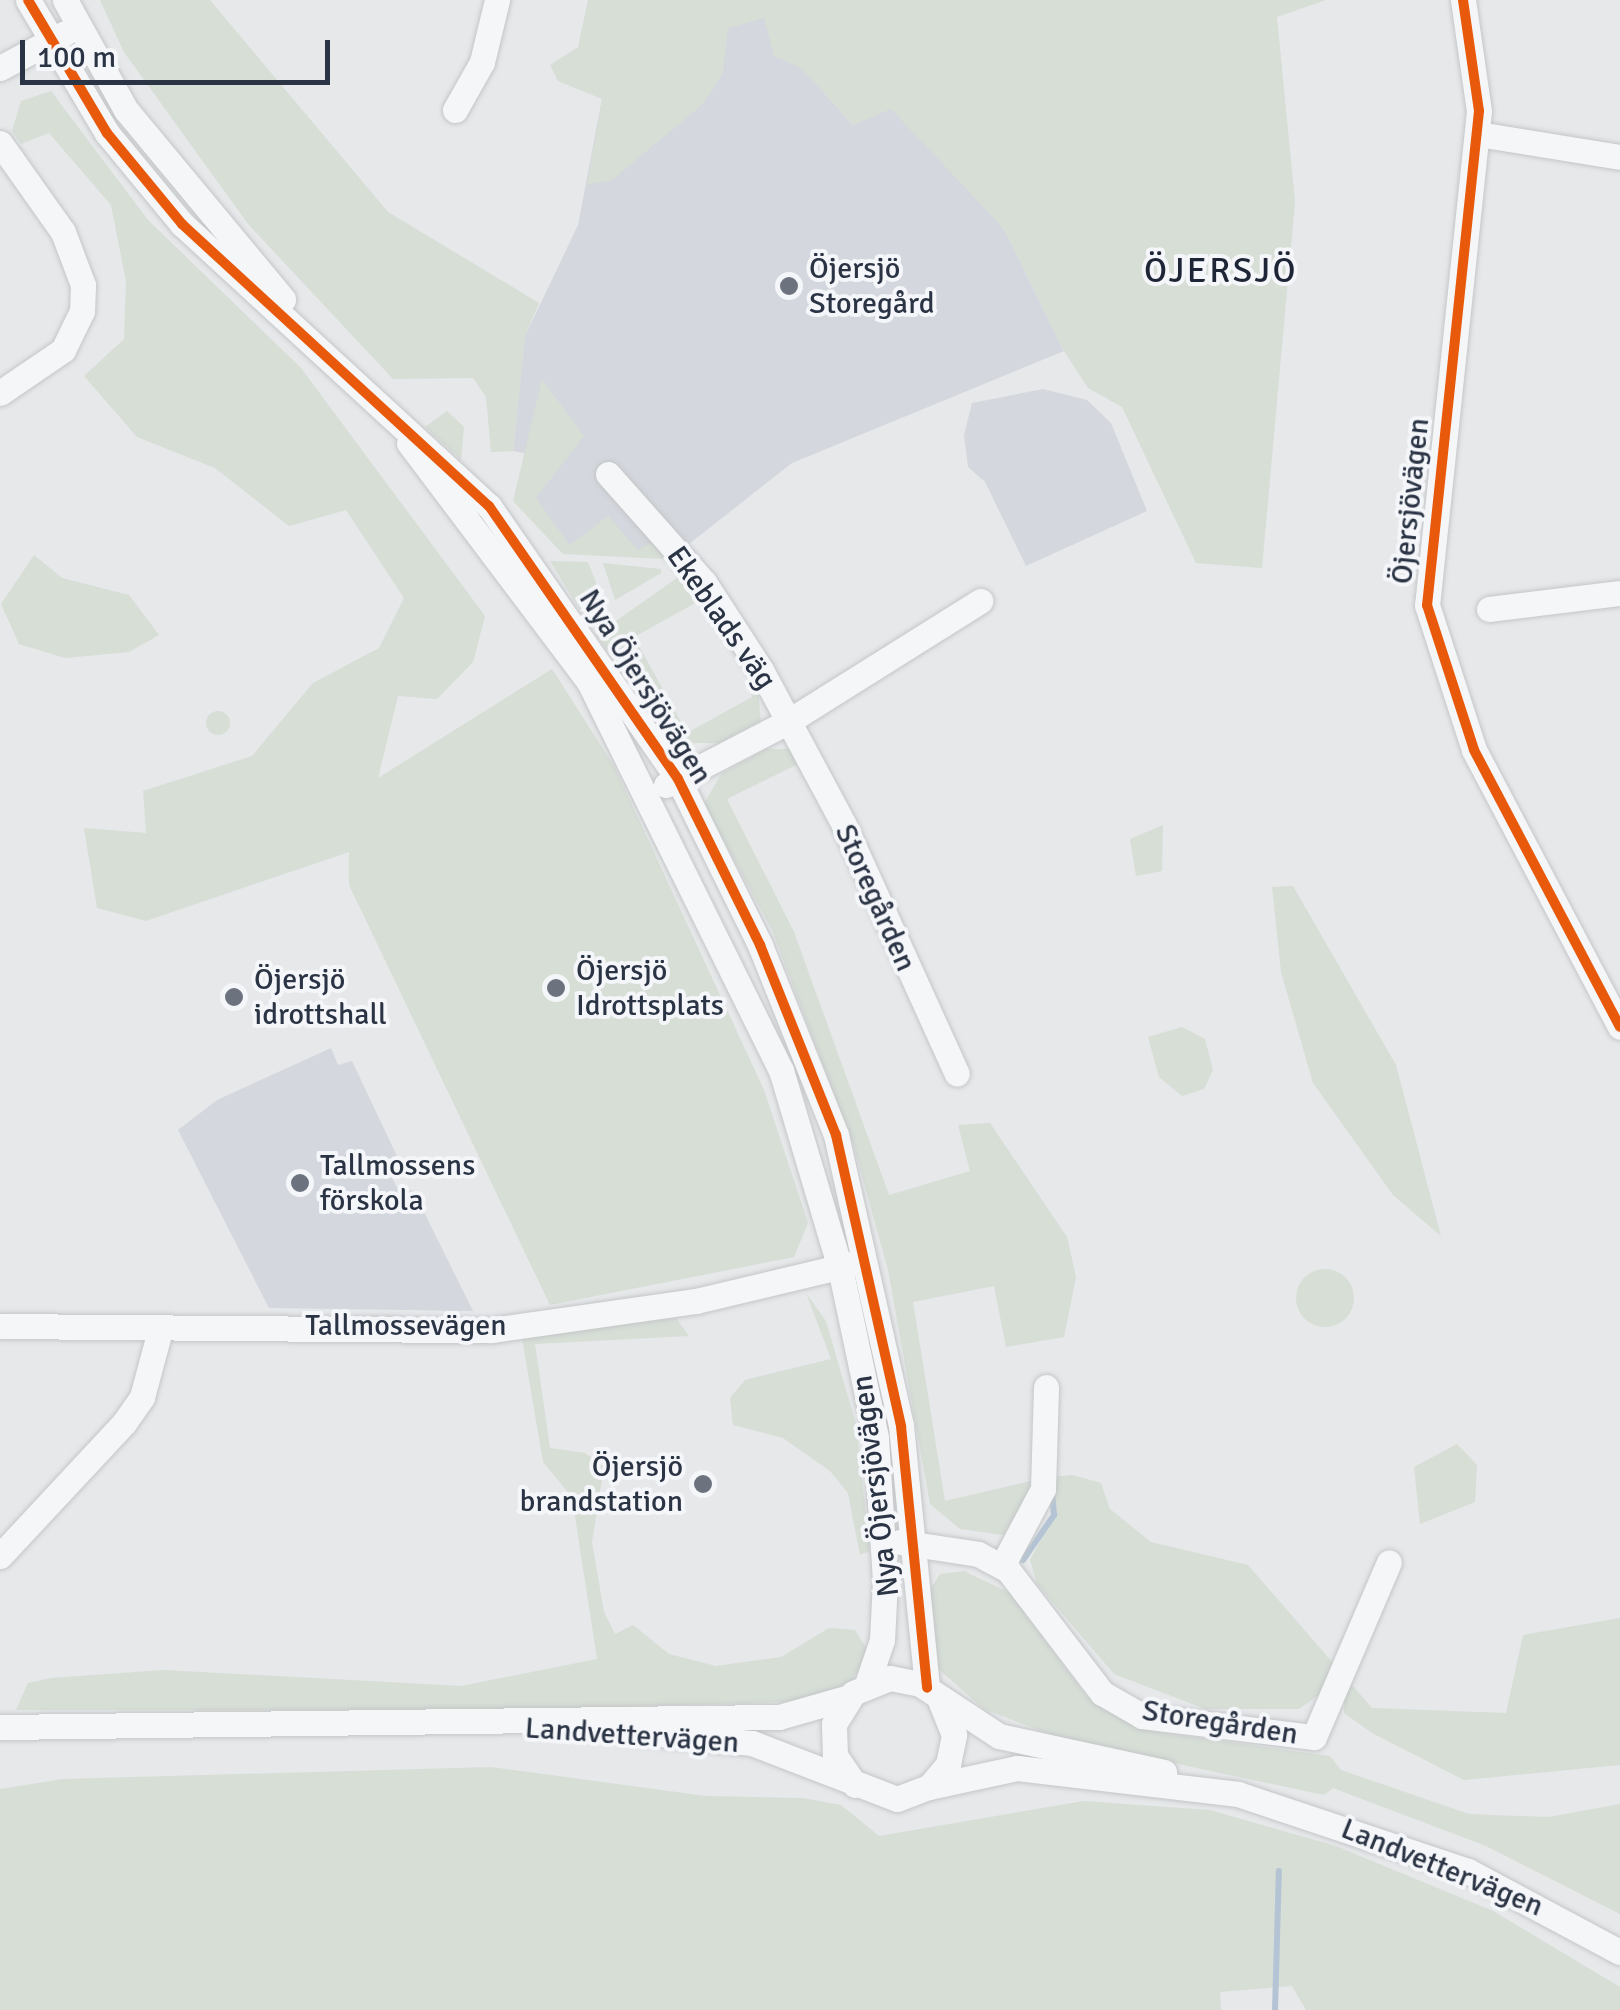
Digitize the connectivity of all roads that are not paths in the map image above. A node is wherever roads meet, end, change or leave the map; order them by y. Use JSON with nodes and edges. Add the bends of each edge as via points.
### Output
{"nodes":[{"id":1,"x":28,"y":0,"type":"edge"},
{"id":2,"x":65,"y":0,"type":"edge"},
{"id":3,"x":497,"y":0,"type":"edge"},
{"id":4,"x":1463,"y":0,"type":"edge"},
{"id":5,"x":78,"y":27,"type":"junction"},
{"id":6,"x":50,"y":40,"type":"junction"},
{"id":7,"x":0,"y":68,"type":"edge"},
{"id":8,"x":455,"y":110,"type":"dead end"},
{"id":9,"x":1478,"y":134,"type":"junction"},
{"id":10,"x":0,"y":144,"type":"edge"},
{"id":11,"x":1620,"y":157,"type":"edge"},
{"id":12,"x":346,"y":375,"type":"junction"},
{"id":13,"x":0,"y":393,"type":"edge"},
{"id":14,"x":398,"y":427,"type":"junction"},
{"id":15,"x":608,"y":474,"type":"dead end"},
{"id":16,"x":1620,"y":593,"type":"edge"},
{"id":17,"x":980,"y":600,"type":"dead end"},
{"id":18,"x":1489,"y":609,"type":"dead end"},
{"id":19,"x":790,"y":721,"type":"junction"},
{"id":20,"x":678,"y":779,"type":"junction"},
{"id":21,"x":651,"y":794,"type":"junction"},
{"id":22,"x":1620,"y":1027,"type":"edge"},
{"id":23,"x":956,"y":1074,"type":"dead end"},
{"id":24,"x":866,"y":1261,"type":"junction"},
{"id":25,"x":840,"y":1268,"type":"junction"},
{"id":26,"x":0,"y":1326,"type":"edge"},
{"id":27,"x":159,"y":1334,"type":"junction"},
{"id":28,"x":1046,"y":1387,"type":"dead end"},
{"id":29,"x":913,"y":1542,"type":"junction"},
{"id":30,"x":885,"y":1543,"type":"junction"},
{"id":31,"x":0,"y":1556,"type":"edge"},
{"id":32,"x":1389,"y":1562,"type":"dead end"},
{"id":33,"x":1002,"y":1566,"type":"junction"},
{"id":34,"x":858,"y":1690,"type":"junction"},
{"id":35,"x":934,"y":1694,"type":"junction"},
{"id":36,"x":396,"y":1724,"type":"junction"},
{"id":37,"x":0,"y":1727,"type":"edge"},
{"id":38,"x":1200,"y":1786,"type":"junction"},
{"id":39,"x":930,"y":1787,"type":"junction"},
{"id":40,"x":859,"y":1788,"type":"junction"},
{"id":41,"x":1620,"y":1952,"type":"edge"}],
"edges":[{"from":1,"to":6,"type":"street","name":"Nya Öjersjövägen"},
{"from":2,"to":5,"type":"street","name":"Nya Öjersjövägen"},
{"from":3,"to":8,"type":"street","via":[[482,62]]},
{"from":4,"to":9,"type":"street","name":"Öjersjövägen","via":[[1480,78]]},
{"from":5,"to":6,"type":"street"},
{"from":5,"to":12,"type":"street","name":"Nya Öjersjövägen","via":[[126,110]]},
{"from":6,"to":7,"type":"street"},
{"from":6,"to":12,"type":"street","name":"Nya Öjersjövägen","via":[[156,195]]},
{"from":9,"to":11,"type":"street"},
{"from":9,"to":22,"type":"street","name":"Öjersjövägen","via":[[1426,581],[1431,630],[1474,750]]},
{"from":10,"to":13,"type":"street","via":[[63,232],[83,285],[74,336]]},
{"from":12,"to":14,"type":"street","name":"Nya Öjersjövägen"},
{"from":14,"to":20,"type":"street","name":"Nya Öjersjövägen","via":[[455,472],[522,547]]},
{"from":14,"to":21,"type":"street","name":"Nya Öjersjövägen","via":[[589,682]]},
{"from":15,"to":19,"type":"street","name":"Ekeblads väg","via":[[704,582]]},
{"from":16,"to":18,"type":"street"},
{"from":17,"to":19,"type":"street"},
{"from":19,"to":20,"type":"street"},
{"from":19,"to":23,"type":"street","name":"Storegården"},
{"from":20,"to":21,"type":"street"},
{"from":20,"to":24,"type":"street","name":"Nya Öjersjövägen","via":[[803,1049],[836,1135]]},
{"from":21,"to":25,"type":"street","name":"Nya Öjersjövägen","via":[[759,1014]]},
{"from":24,"to":25,"type":"street","name":"Tallmossevägen"},
{"from":24,"to":29,"type":"street","name":"Nya Öjersjövägen","via":[[901,1426]]},
{"from":25,"to":27,"type":"street","name":"Tallmossevägen","via":[[696,1301],[491,1330],[346,1324]]},
{"from":25,"to":30,"type":"street","name":"Nya Öjersjövägen","via":[[876,1438]]},
{"from":26,"to":27,"type":"street","name":"Tallmossevägen"},
{"from":27,"to":31,"type":"street","via":[[142,1397],[124,1423]]},
{"from":28,"to":33,"type":"street","via":[[1042,1489]]},
{"from":29,"to":30,"type":"street"},
{"from":29,"to":33,"type":"street"},
{"from":29,"to":35,"type":"street","name":"Nya Öjersjövägen"},
{"from":30,"to":34,"type":"street","name":"Nya Öjersjövägen","via":[[882,1640]]},
{"from":32,"to":33,"type":"street","name":"Storegården","via":[[1314,1737],[1180,1723],[1119,1704]]},
{"from":34,"to":35,"type":"street","name":"Landvettervägen","via":[[898,1678]]},
{"from":34,"to":36,"type":"street","name":"Landvettervägen","via":[[779,1717]]},
{"from":34,"to":40,"type":"street","via":[[833,1744]]},
{"from":35,"to":38,"type":"street","name":"Landvettervägen","via":[[999,1736]]},
{"from":35,"to":39,"type":"street","via":[[954,1742]]},
{"from":36,"to":37,"type":"street","name":"Landvettervägen"},
{"from":36,"to":40,"type":"street","name":"Landvettervägen","via":[[722,1737]]},
{"from":38,"to":39,"type":"street","name":"Landvettervägen","via":[[1016,1768]]},
{"from":38,"to":41,"type":"street","name":"Landvettervägen","via":[[1468,1871]]},
{"from":39,"to":40,"type":"street","name":"Landvettervägen","via":[[890,1799]]}]}
